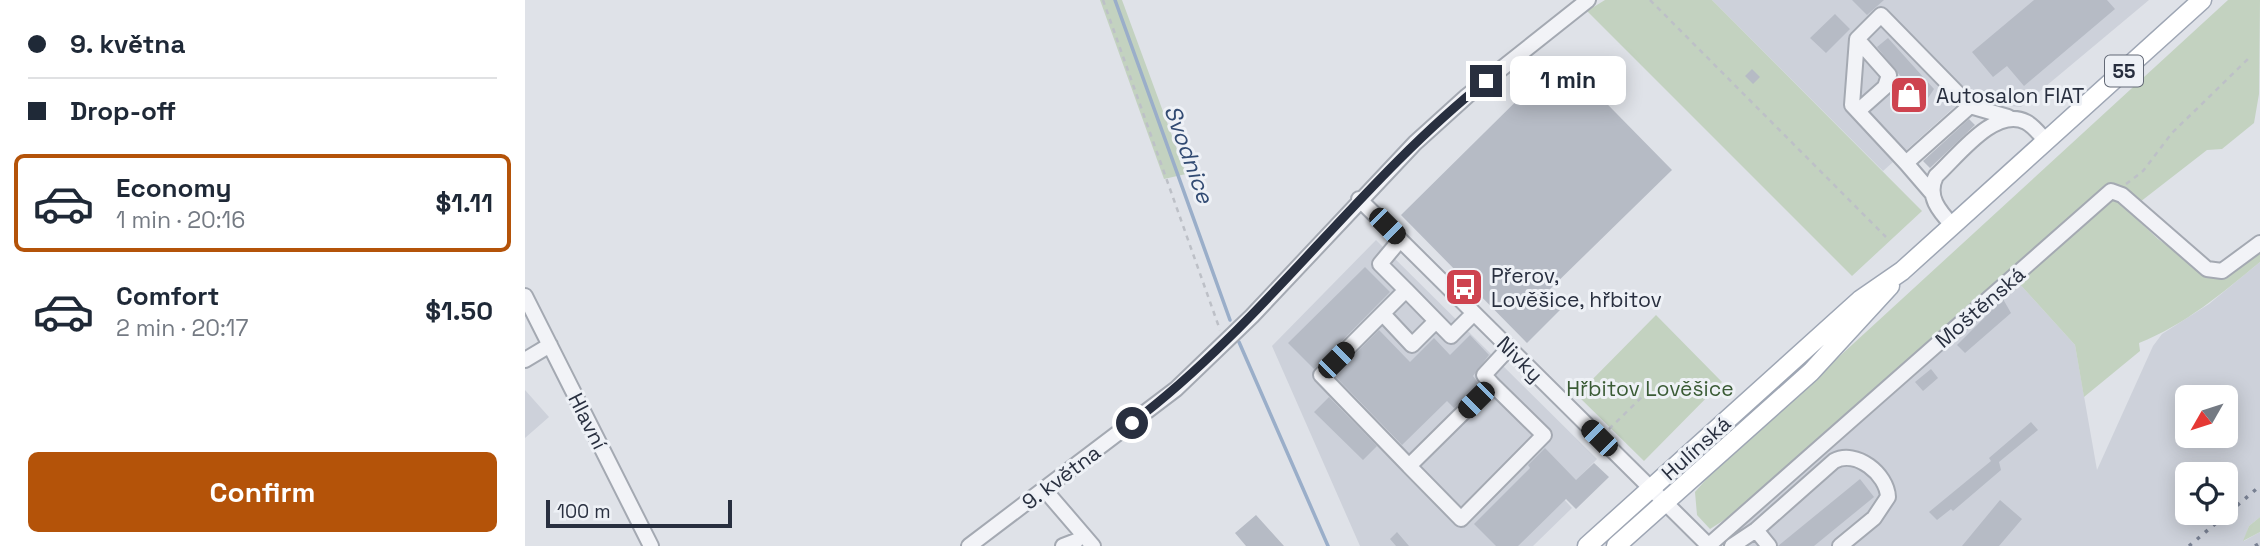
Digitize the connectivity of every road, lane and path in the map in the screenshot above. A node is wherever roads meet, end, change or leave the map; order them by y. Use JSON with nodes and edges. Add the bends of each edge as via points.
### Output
{"nodes":[{"id":1,"x":1103,"y":0,"type":"edge"},
{"id":2,"x":1588,"y":0,"type":"edge"},
{"id":3,"x":1650,"y":0,"type":"edge"},
{"id":4,"x":2203,"y":0,"type":"edge"},
{"id":5,"x":1857,"y":38,"type":"junction"},
{"id":6,"x":2249,"y":58,"type":"dead end"},
{"id":7,"x":1970,"y":106,"type":"junction"},
{"id":8,"x":1858,"y":111,"type":"junction"},
{"id":9,"x":2008,"y":117,"type":"junction"},
{"id":10,"x":2046,"y":141,"type":"junction"},
{"id":11,"x":1906,"y":163,"type":"junction"},
{"id":12,"x":2111,"y":191,"type":"junction"},
{"id":13,"x":1931,"y":192,"type":"junction"},
{"id":14,"x":1359,"y":199,"type":"junction"},
{"id":15,"x":1952,"y":226,"type":"junction"},
{"id":16,"x":1886,"y":237,"type":"dead end"},
{"id":17,"x":1401,"y":240,"type":"junction"},
{"id":18,"x":2260,"y":243,"type":"edge"},
{"id":19,"x":1902,"y":271,"type":"junction"},
{"id":20,"x":1406,"y":290,"type":"junction"},
{"id":21,"x":525,"y":296,"type":"edge"},
{"id":22,"x":1474,"y":313,"type":"junction"},
{"id":23,"x":1383,"y":314,"type":"junction"},
{"id":24,"x":1436,"y":321,"type":"junction"},
{"id":25,"x":1224,"y":343,"type":"junction"},
{"id":26,"x":550,"y":345,"type":"junction"},
{"id":27,"x":1509,"y":348,"type":"junction"},
{"id":28,"x":525,"y":360,"type":"edge"},
{"id":29,"x":1492,"y":384,"type":"junction"},
{"id":30,"x":1647,"y":392,"type":"dead end"},
{"id":31,"x":1599,"y":438,"type":"junction"},
{"id":32,"x":1409,"y":466,"type":"junction"},
{"id":33,"x":1044,"y":489,"type":"junction"},
{"id":34,"x":1650,"y":489,"type":"junction"},
{"id":35,"x":1665,"y":503,"type":"junction"},
{"id":36,"x":1756,"y":530,"type":"junction"},
{"id":37,"x":1074,"y":541,"type":"edge"},
{"id":38,"x":651,"y":546,"type":"edge"},
{"id":39,"x":969,"y":546,"type":"edge"},
{"id":40,"x":1093,"y":546,"type":"edge"},
{"id":41,"x":1587,"y":546,"type":"edge"},
{"id":42,"x":1616,"y":546,"type":"edge"},
{"id":43,"x":1709,"y":546,"type":"edge"},
{"id":44,"x":1732,"y":546,"type":"edge"},
{"id":45,"x":1769,"y":546,"type":"edge"},
{"id":46,"x":1840,"y":546,"type":"edge"}],
"edges":[{"from":1,"to":25,"type":"path"},
{"from":2,"to":14,"type":"street","name":"9. května","via":[[1440,119]]},
{"from":3,"to":16,"type":"path"},
{"from":4,"to":10,"type":"main road","name":"Hulínská","number":"55"},
{"from":5,"to":7,"type":"street","via":[[1881,15]]},
{"from":5,"to":8,"type":"street","via":[[1852,105]]},
{"from":5,"to":8,"type":"street","via":[[1889,75],[1885,87]]},
{"from":6,"to":12,"type":"path","via":[[2172,133],[2143,171]]},
{"from":7,"to":9,"type":"street"},
{"from":7,"to":11,"type":"street"},
{"from":8,"to":11,"type":"street"},
{"from":9,"to":10,"type":"street","via":[[2031,125]]},
{"from":9,"to":13,"type":"street","via":[[1992,123],[1936,176]]},
{"from":10,"to":15,"type":"main road","name":"Hulínská","number":"55"},
{"from":11,"to":13,"type":"street"},
{"from":12,"to":18,"type":"street","via":[[2122,195],[2207,269],[2222,271]]},
{"from":12,"to":43,"type":"street","name":"Moštěnská"},
{"from":13,"to":15,"type":"street"},
{"from":14,"to":17,"type":"street","name":"Nivky"},
{"from":14,"to":25,"type":"street","name":"9. května"},
{"from":15,"to":19,"type":"main road","name":"Hulínská","number":"55"},
{"from":17,"to":20,"type":"street","via":[[1380,264]]},
{"from":17,"to":22,"type":"street","name":"Nivky"},
{"from":19,"to":34,"type":"main road","name":"Hulínská","number":"55","via":[[1860,300]]},
{"from":19,"to":35,"type":"main road","name":"Hulínská","number":"55","via":[[1811,372]]},
{"from":20,"to":23,"type":"street"},
{"from":20,"to":24,"type":"street"},
{"from":21,"to":26,"type":"street","name":"Hlavní"},
{"from":22,"to":24,"type":"street","via":[[1451,336]]},
{"from":22,"to":27,"type":"street","name":"Nivky"},
{"from":23,"to":24,"type":"street","via":[[1412,345]]},
{"from":23,"to":32,"type":"street","via":[[1321,376]]},
{"from":25,"to":33,"type":"street","name":"9. května","via":[[1176,389]]},
{"from":26,"to":28,"type":"street"},
{"from":26,"to":38,"type":"street","name":"Hlavní"},
{"from":27,"to":29,"type":"street","via":[[1484,375]]},
{"from":27,"to":31,"type":"street","name":"Nivky"},
{"from":29,"to":32,"type":"street"},
{"from":29,"to":32,"type":"street","via":[[1543,435],[1461,519]]},
{"from":30,"to":31,"type":"path"},
{"from":31,"to":34,"type":"street","name":"Nivky"},
{"from":33,"to":37,"type":"street"},
{"from":33,"to":39,"type":"street","name":"9. května"},
{"from":34,"to":35,"type":"street","name":"Nivky"},
{"from":34,"to":41,"type":"main road","name":"Hulínská","number":"55"},
{"from":35,"to":42,"type":"main road","name":"Hulínská","number":"55"},
{"from":35,"to":43,"type":"street","name":"Nivky"},
{"from":36,"to":44,"type":"street"},
{"from":36,"to":45,"type":"street"},
{"from":36,"to":46,"type":"street","via":[[1834,461],[1847,457],[1867,464],[1888,497],[1874,518]]},
{"from":37,"to":40,"type":"street"}]}
